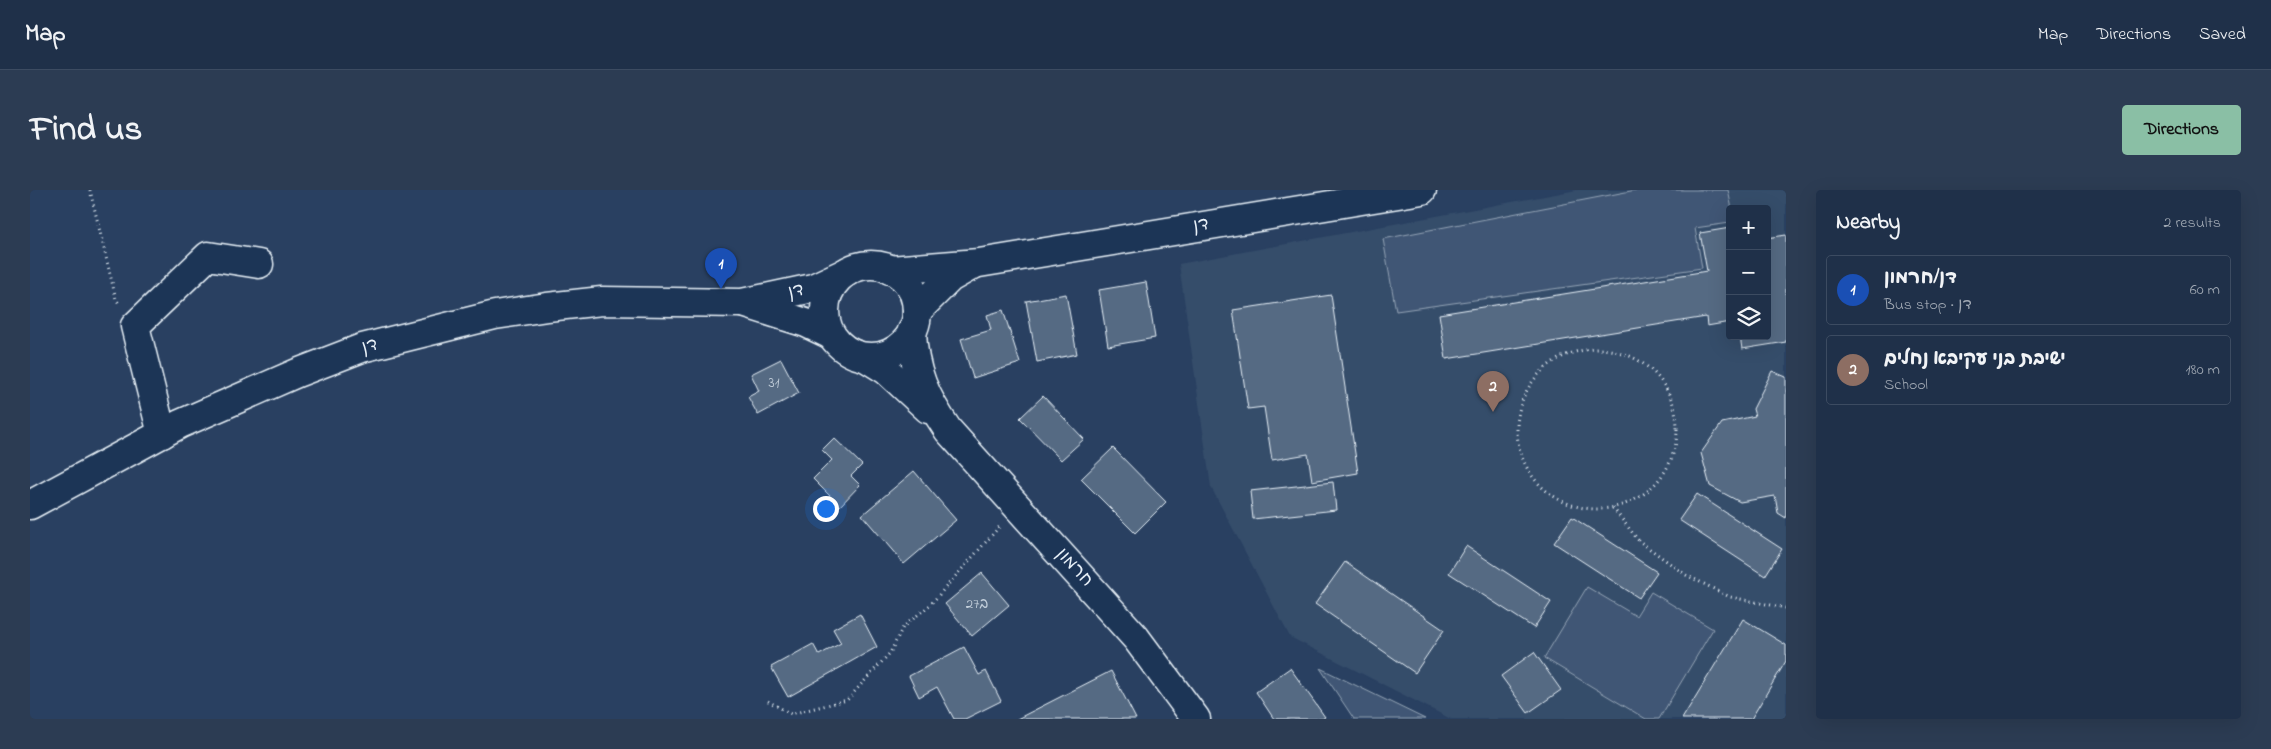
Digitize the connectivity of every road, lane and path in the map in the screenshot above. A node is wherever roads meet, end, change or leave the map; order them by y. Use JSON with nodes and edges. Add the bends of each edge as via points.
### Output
{"nodes":[{"id":1,"x":90,"y":190,"type":"edge"},
{"id":2,"x":1422,"y":190,"type":"edge"},
{"id":3,"x":980,"y":263,"type":"junction"},
{"id":4,"x":259,"y":264,"type":"dead end"},
{"id":5,"x":890,"y":270,"type":"junction"},
{"id":6,"x":847,"y":272,"type":"junction"},
{"id":7,"x":742,"y":303,"type":"junction"},
{"id":8,"x":914,"y":321,"type":"junction"},
{"id":9,"x":135,"y":326,"type":"junction"},
{"id":10,"x":831,"y":336,"type":"junction"},
{"id":11,"x":865,"y":357,"type":"junction"},
{"id":12,"x":944,"y":424,"type":"junction"},
{"id":13,"x":162,"y":434,"type":"junction"},
{"id":14,"x":30,"y":506,"type":"edge"},
{"id":15,"x":1017,"y":507,"type":"junction"},
{"id":16,"x":1613,"y":508,"type":"junction"},
{"id":17,"x":1786,"y":608,"type":"edge"},
{"id":18,"x":768,"y":701,"type":"dead end"},
{"id":19,"x":1196,"y":719,"type":"edge"}],
"edges":[{"from":1,"to":9,"type":"path","via":[[116,300]]},
{"from":2,"to":3,"type":"street","name":"דן"},
{"from":3,"to":5,"type":"street","name":"דן"},
{"from":3,"to":8,"type":"street","name":"דן","via":[[950,278]]},
{"from":4,"to":9,"type":"street","via":[[208,256]]},
{"from":5,"to":6,"type":"street","via":[[861,266]]},
{"from":5,"to":8,"type":"street","via":[[911,289]]},
{"from":6,"to":7,"type":"street","name":"דן","via":[[812,288]]},
{"from":6,"to":10,"type":"street","via":[[828,294],[825,309]]},
{"from":7,"to":10,"type":"street","name":"דן","via":[[806,323]]},
{"from":7,"to":13,"type":"street","name":"דן","via":[[602,302],[495,316],[362,348],[297,372]]},
{"from":8,"to":11,"type":"street","via":[[904,344],[879,357]]},
{"from":8,"to":12,"type":"street","name":"חרמון","via":[[913,355],[922,386]]},
{"from":9,"to":13,"type":"street"},
{"from":10,"to":11,"type":"street","via":[[852,354]]},
{"from":11,"to":12,"type":"street","name":"חרמון","via":[[901,383]]},
{"from":12,"to":15,"type":"street","name":"חרמון"},
{"from":13,"to":14,"type":"street","name":"דן"},
{"from":15,"to":18,"type":"path","via":[[930,605],[903,627],[890,653],[847,700],[791,714]]},
{"from":15,"to":19,"type":"street","name":"חרמון","via":[[1136,638]]},
{"from":16,"to":16,"type":"path","via":[[1638,498],[1659,480],[1672,457],[1678,430],[1674,403],[1661,380],[1641,361],[1616,351],[1589,349],[1563,356],[1542,371],[1526,391],[1518,415],[1517,441],[1525,465],[1540,486],[1560,501],[1586,509]]},
{"from":16,"to":17,"type":"path","via":[[1639,541],[1686,575],[1730,597]]}]}
